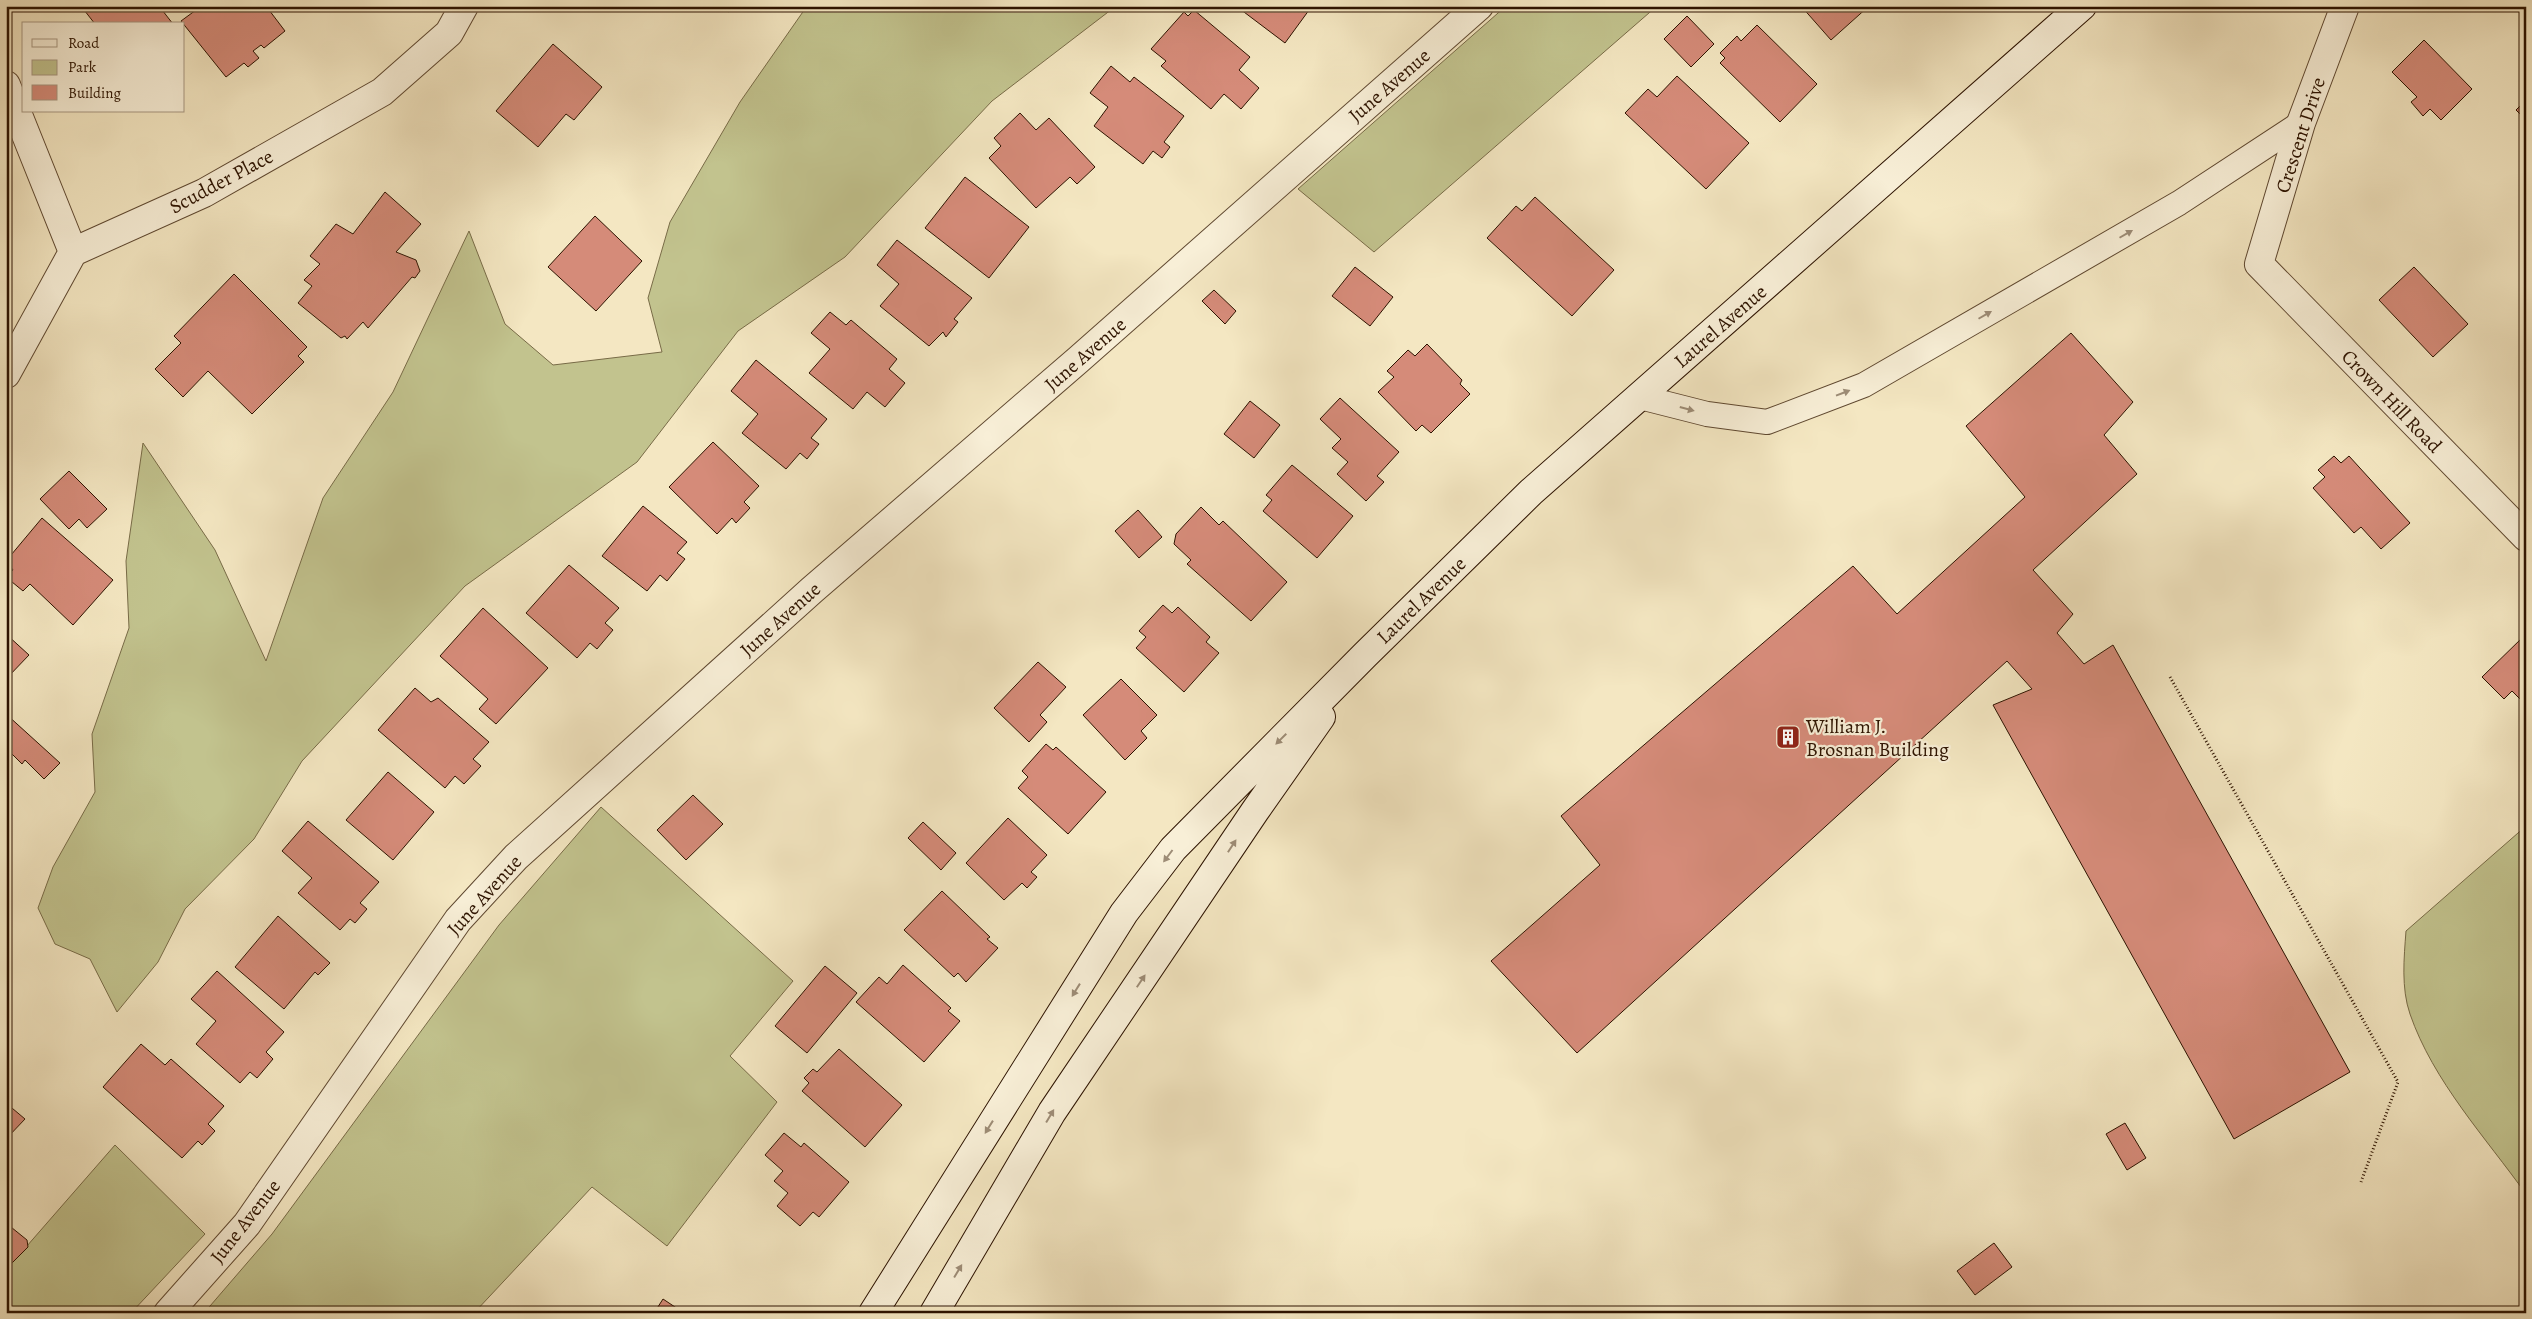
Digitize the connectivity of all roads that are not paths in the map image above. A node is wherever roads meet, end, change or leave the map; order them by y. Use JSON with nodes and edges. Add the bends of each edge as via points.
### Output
{"nodes":[{"id":1,"x":464,"y":6,"type":"edge"},
{"id":2,"x":1478,"y":6,"type":"edge"},
{"id":3,"x":2082,"y":6,"type":"edge"},
{"id":4,"x":2345,"y":6,"type":"edge"},
{"id":5,"x":6,"y":85,"type":"edge"},
{"id":6,"x":2301,"y":123,"type":"junction"},
{"id":7,"x":73,"y":252,"type":"junction"},
{"id":8,"x":2259,"y":264,"type":"joint"},
{"id":9,"x":6,"y":374,"type":"edge"},
{"id":10,"x":1640,"y":397,"type":"junction"},
{"id":11,"x":2526,"y":537,"type":"edge"},
{"id":12,"x":1365,"y":655,"type":"junction"},
{"id":13,"x":168,"y":1313,"type":"edge"},
{"id":14,"x":873,"y":1313,"type":"edge"},
{"id":15,"x":934,"y":1313,"type":"edge"}],
"edges":[{"from":1,"to":7,"type":"street","name":"Scudder Place","via":[[449,32],[382,92],[204,193]]},
{"from":2,"to":13,"type":"street","name":"June Avenue","via":[[805,597],[516,857],[458,920],[247,1224]]},
{"from":3,"to":10,"type":"street","name":"Laurel Avenue"},
{"from":4,"to":6,"type":"street","name":"Crescent Drive"},
{"from":5,"to":7,"type":"street"},
{"from":6,"to":8,"type":"street","name":"Crescent Drive"},
{"from":10,"to":6,"type":"lane","one_way":true,"via":[[1707,414],[1766,422],[1864,385],[2179,203]]},
{"from":7,"to":9,"type":"street"},
{"from":8,"to":11,"type":"street","name":"Crown Hill Road"},
{"from":10,"to":12,"type":"street","name":"Laurel Avenue","via":[[1532,492]]},
{"from":12,"to":14,"type":"street","one_way":true,"via":[[1173,848],[1130,906]]},
{"from":15,"to":12,"type":"street","one_way":true,"via":[[1052,1112],[1255,811]]}]}
